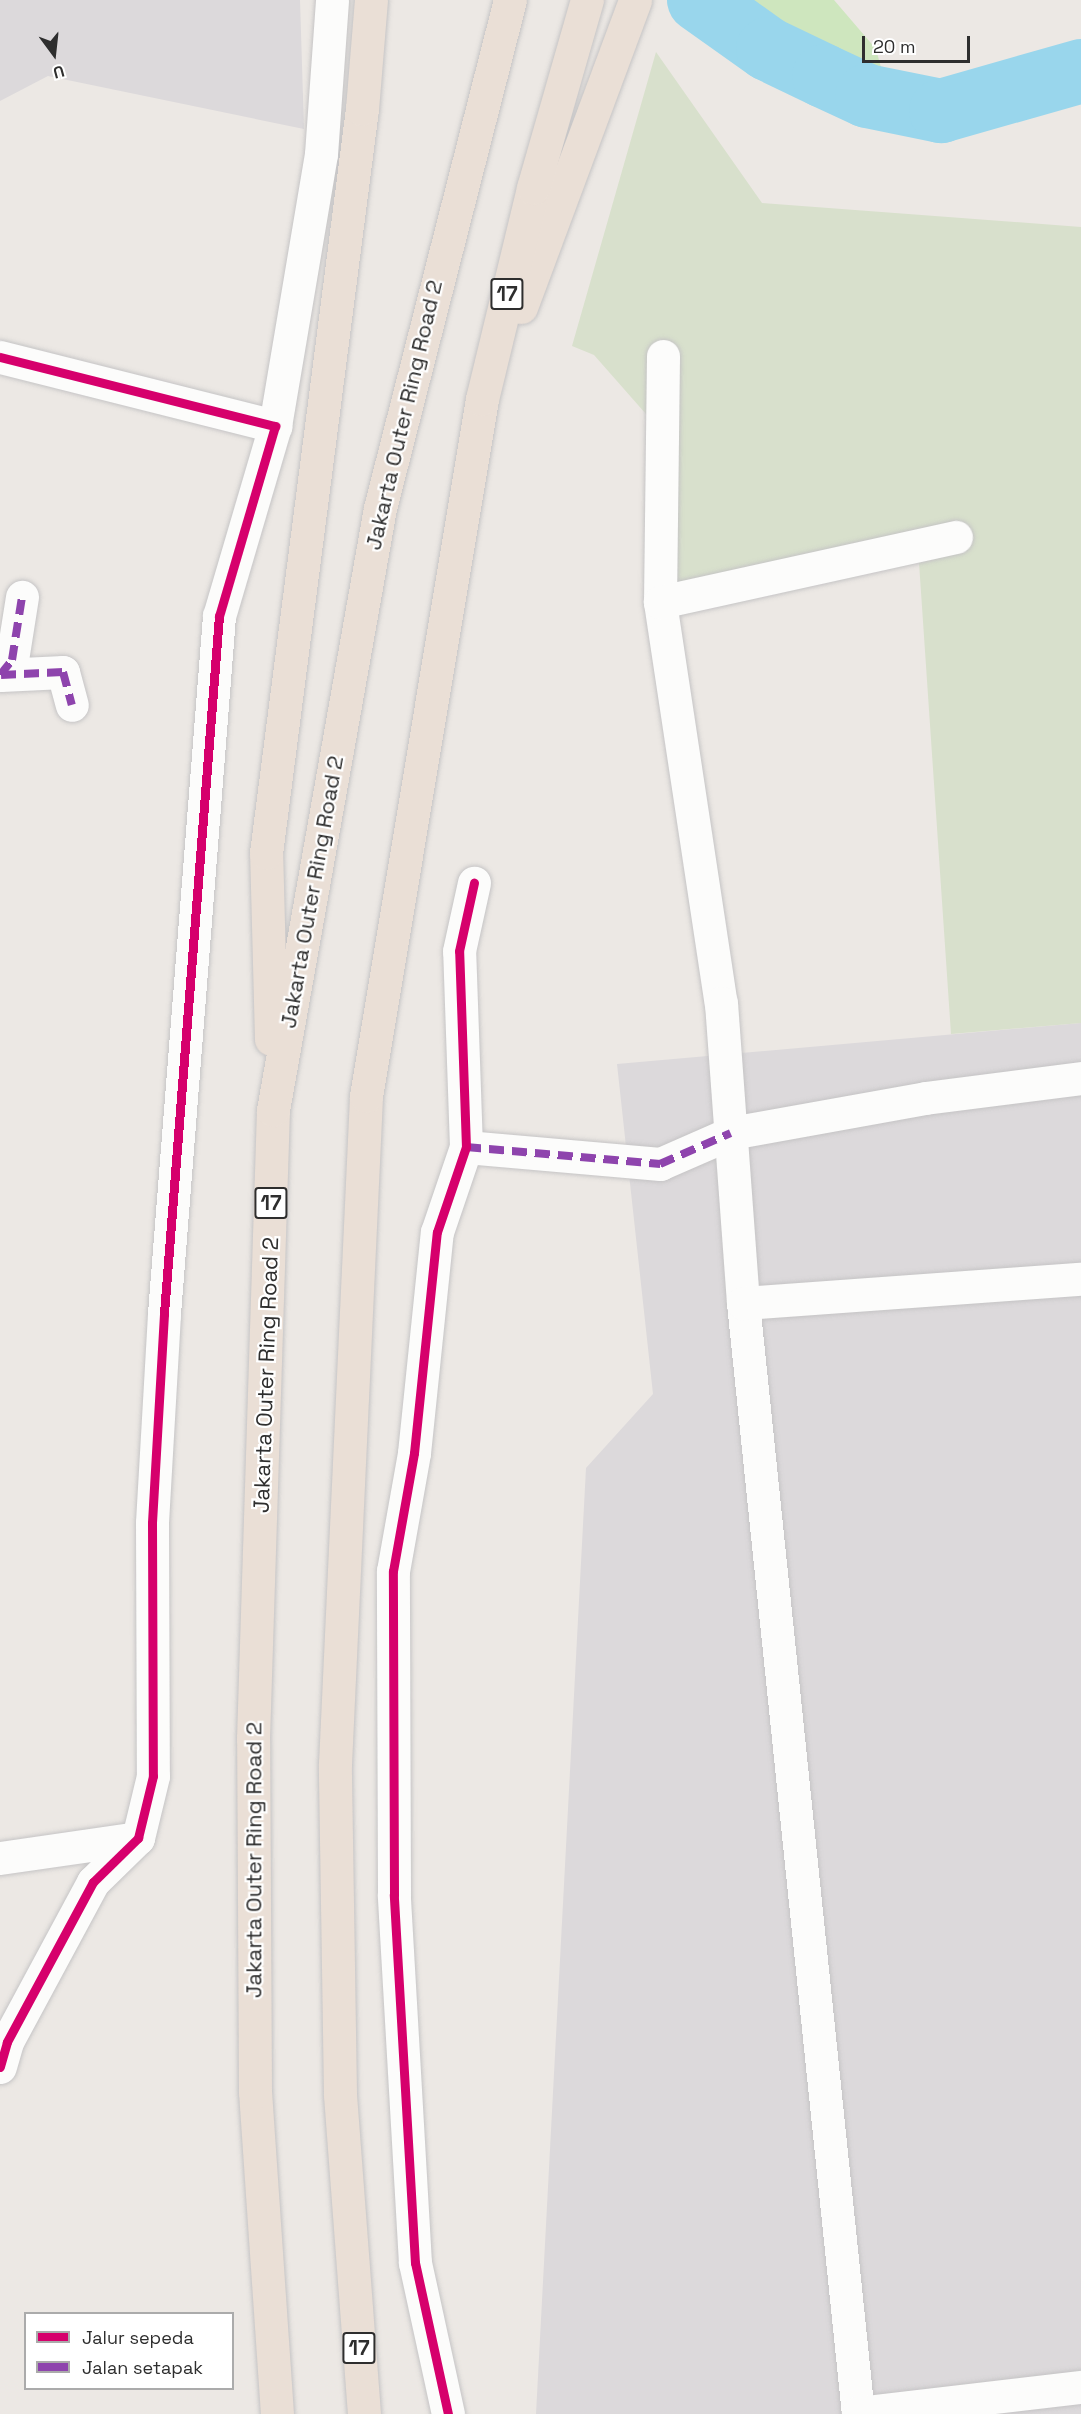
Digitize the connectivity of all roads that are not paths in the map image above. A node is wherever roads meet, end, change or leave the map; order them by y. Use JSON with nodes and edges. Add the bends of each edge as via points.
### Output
{"nodes":[{"id":1,"x":332,"y":0,"type":"edge"},
{"id":2,"x":371,"y":0,"type":"edge"},
{"id":3,"x":510,"y":0,"type":"edge"},
{"id":4,"x":587,"y":0,"type":"edge"},
{"id":5,"x":635,"y":0,"type":"edge"},
{"id":6,"x":663,"y":356,"type":"dead end"},
{"id":7,"x":0,"y":357,"type":"edge"},
{"id":8,"x":482,"y":399,"type":"junction"},
{"id":9,"x":275,"y":426,"type":"junction"},
{"id":10,"x":956,"y":537,"type":"dead end"},
{"id":11,"x":22,"y":597,"type":"dead end"},
{"id":12,"x":660,"y":602,"type":"junction"},
{"id":13,"x":1,"y":675,"type":"edge"},
{"id":14,"x":72,"y":705,"type":"dead end"},
{"id":15,"x":474,"y":883,"type":"dead end"},
{"id":16,"x":1081,"y":1078,"type":"edge"},
{"id":17,"x":273,"y":1110,"type":"junction"},
{"id":18,"x":731,"y":1133,"type":"junction"},
{"id":19,"x":466,"y":1147,"type":"junction"},
{"id":20,"x":1081,"y":1280,"type":"edge"},
{"id":21,"x":743,"y":1303,"type":"junction"},
{"id":22,"x":138,"y":1838,"type":"junction"},
{"id":23,"x":0,"y":1858,"type":"edge"},
{"id":24,"x":0,"y":2067,"type":"edge"},
{"id":25,"x":1081,"y":2387,"type":"edge"},
{"id":26,"x":278,"y":2414,"type":"edge"},
{"id":27,"x":364,"y":2414,"type":"edge"},
{"id":28,"x":448,"y":2414,"type":"edge"},
{"id":29,"x":858,"y":2414,"type":"edge"}],
"edges":[{"from":1,"to":9,"type":"street","via":[[321,154]]},
{"from":2,"to":17,"type":"highway","via":[[363,109],[266,853]]},
{"from":3,"to":17,"type":"highway","name":"Jakarta Outer Ring Road 2","number":"17","via":[[472,134],[380,508]]},
{"from":4,"to":8,"type":"highway","number":"17","via":[[533,188]]},
{"from":5,"to":8,"type":"highway","via":[[557,222]]},
{"from":6,"to":12,"type":"street"},
{"from":7,"to":9,"type":"street"},
{"from":8,"to":27,"type":"highway","number":"17","via":[[366,1096],[335,1764],[340,2094]]},
{"from":9,"to":22,"type":"street","via":[[219,616],[163,1337],[153,1523],[153,1776]]},
{"from":10,"to":12,"type":"street"},
{"from":11,"to":13,"type":"street","via":[[12,660]]},
{"from":12,"to":18,"type":"street","via":[[721,1003]]},
{"from":13,"to":14,"type":"street","via":[[63,672]]},
{"from":15,"to":19,"type":"street","via":[[459,951]]},
{"from":16,"to":18,"type":"street","via":[[925,1098]]},
{"from":17,"to":26,"type":"highway","name":"Jakarta Outer Ring Road 2","number":"17","via":[[253,1739],[255,2092]]},
{"from":18,"to":19,"type":"street","via":[[660,1164]]},
{"from":18,"to":21,"type":"street"},
{"from":19,"to":28,"type":"street","via":[[437,1232],[414,1453],[393,1571],[394,1895],[415,2263]]},
{"from":20,"to":21,"type":"street"},
{"from":21,"to":29,"type":"street"},
{"from":22,"to":23,"type":"street"},
{"from":22,"to":24,"type":"street","via":[[93,1882],[7,2042]]},
{"from":25,"to":29,"type":"street"}]}
